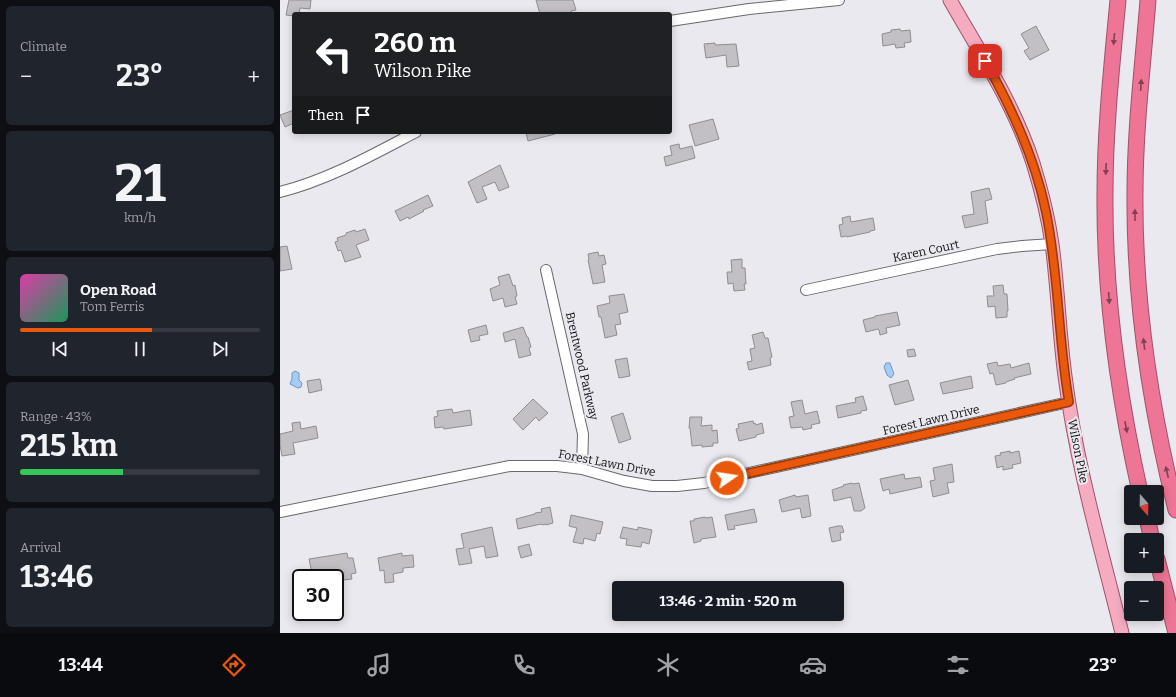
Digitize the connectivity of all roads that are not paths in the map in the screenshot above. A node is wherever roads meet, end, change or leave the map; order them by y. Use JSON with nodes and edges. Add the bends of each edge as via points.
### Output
{"nodes":[{"id":1,"x":839,"y":0,"type":"edge"},
{"id":2,"x":1118,"y":0,"type":"edge"},
{"id":3,"x":1148,"y":0,"type":"edge"},
{"id":4,"x":948,"y":1,"type":"edge"},
{"id":5,"x":672,"y":21,"type":"edge"},
{"id":6,"x":412,"y":134,"type":"edge"},
{"id":7,"x":280,"y":192,"type":"edge"},
{"id":8,"x":1052,"y":244,"type":"junction"},
{"id":9,"x":546,"y":270,"type":"dead end"},
{"id":10,"x":806,"y":290,"type":"dead end"},
{"id":11,"x":1069,"y":402,"type":"junction"},
{"id":12,"x":582,"y":470,"type":"junction"},
{"id":13,"x":1139,"y":485,"type":"edge"},
{"id":14,"x":1176,"y":510,"type":"edge"},
{"id":15,"x":280,"y":512,"type":"edge"},
{"id":16,"x":1161,"y":573,"type":"edge"},
{"id":17,"x":1122,"y":633,"type":"edge"},
{"id":18,"x":1176,"y":633,"type":"edge"}],
"edges":[{"from":1,"to":5,"type":"street","via":[[749,9]]},
{"from":2,"to":13,"type":"highway","one_way":true,"via":[[1106,142],[1105,241],[1117,373]]},
{"from":14,"to":3,"type":"highway","one_way":true,"via":[[1149,385],[1135,224],[1139,109]]},
{"from":4,"to":8,"type":"main road","name":"Wilson Pike","via":[[1000,88],[1020,129],[1040,188]]},
{"from":6,"to":7,"type":"street","via":[[348,167]]},
{"from":8,"to":10,"type":"street","name":"Karen Court","via":[[997,249]]},
{"from":8,"to":11,"type":"main road","name":"Wilson Pike","via":[[1064,376]]},
{"from":9,"to":12,"type":"street","name":"Brentwood Parkway","via":[[583,434]]},
{"from":11,"to":12,"type":"street","name":"Forest Lawn Drive","via":[[690,485],[658,487]]},
{"from":11,"to":17,"type":"main road","name":"Wilson Pike","via":[[1085,487]]},
{"from":12,"to":15,"type":"street","name":"Forest Lawn Drive","via":[[548,465],[510,466]]},
{"from":16,"to":18,"type":"highway"}]}
